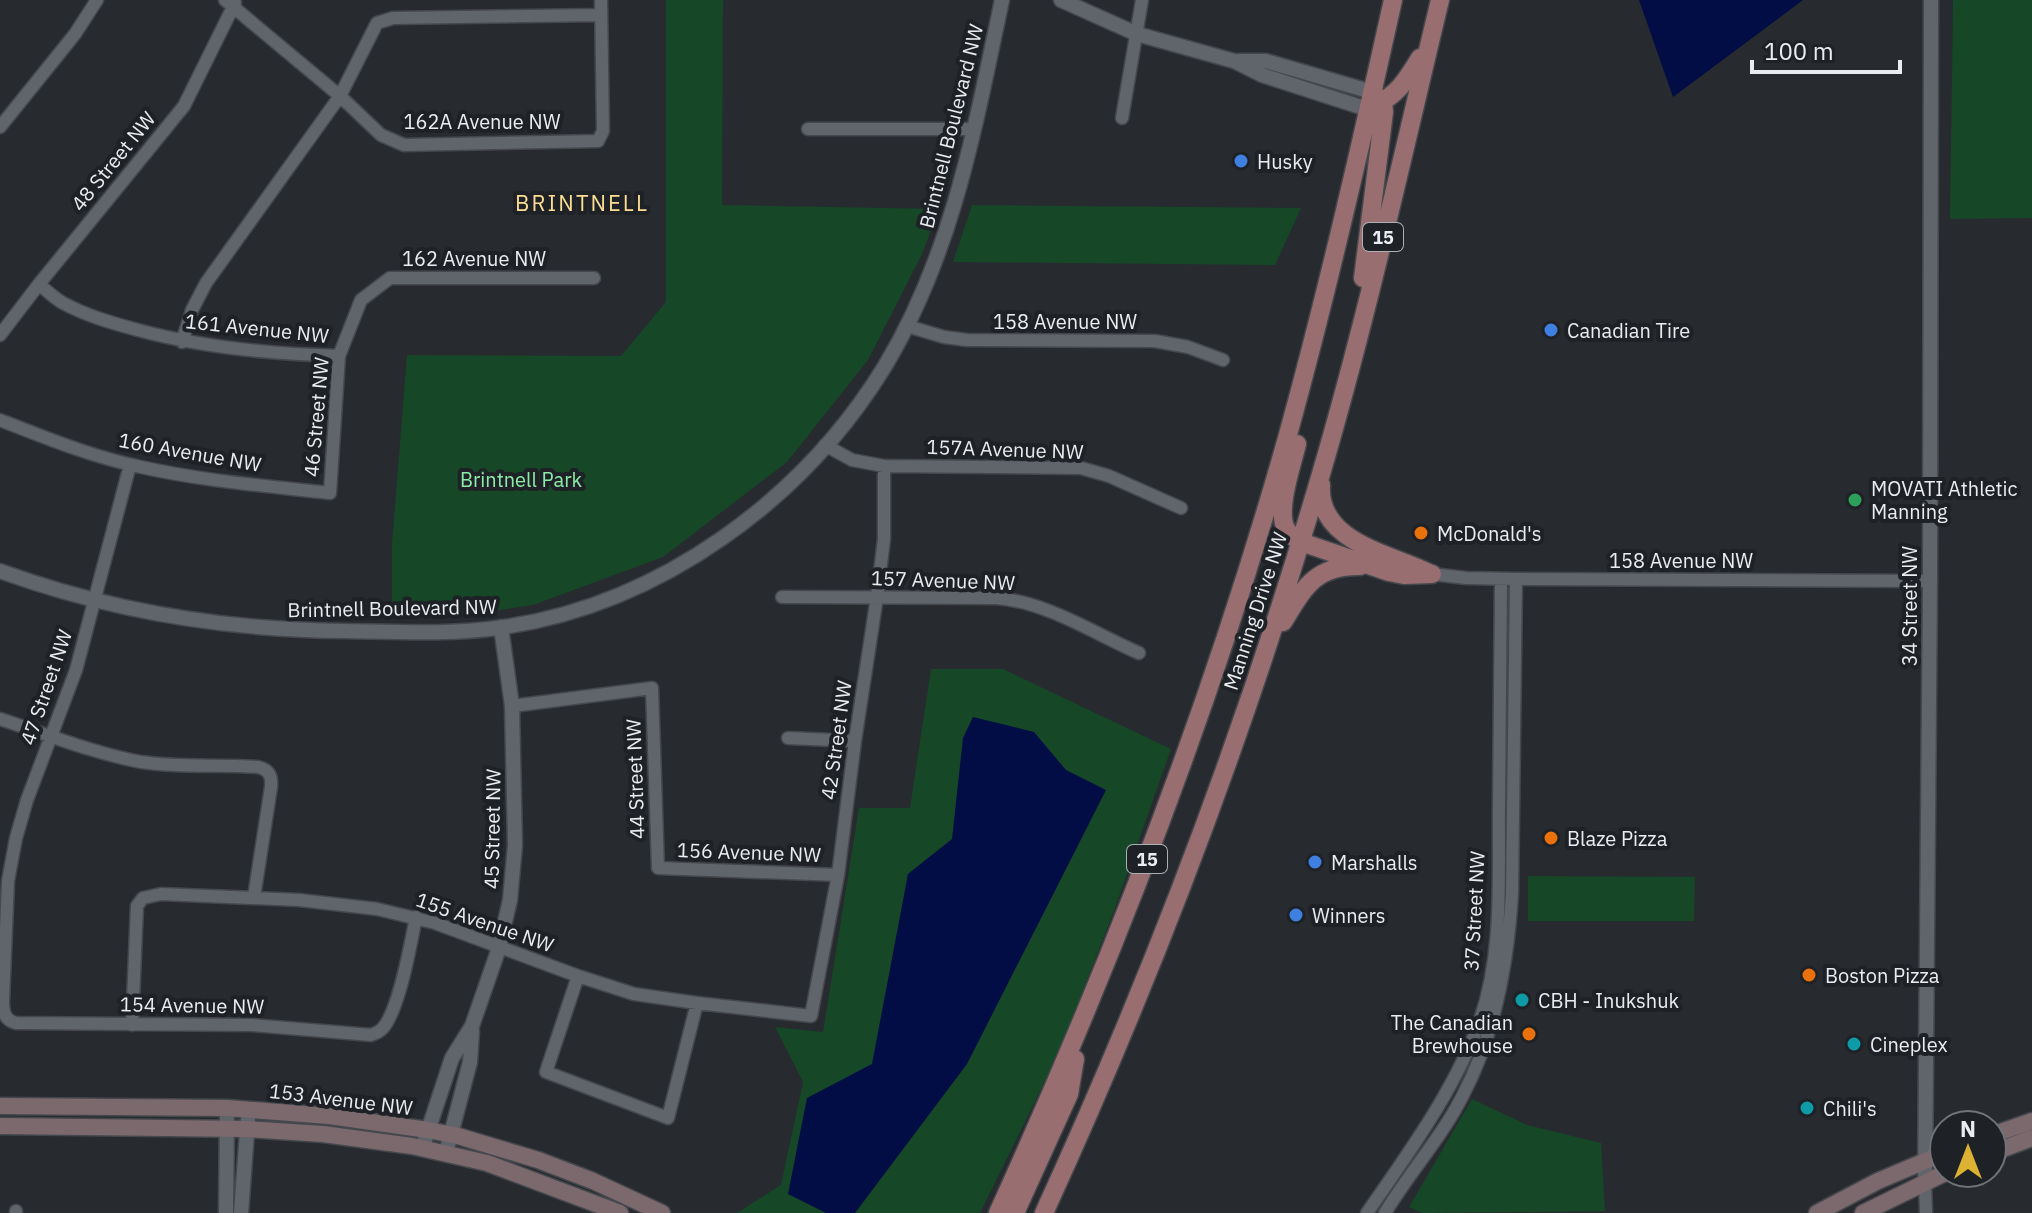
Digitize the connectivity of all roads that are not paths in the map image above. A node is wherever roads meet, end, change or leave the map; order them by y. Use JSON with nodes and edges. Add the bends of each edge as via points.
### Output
{"nodes":[{"id":1,"x":97,"y":0,"type":"edge"},
{"id":2,"x":601,"y":0,"type":"edge"},
{"id":3,"x":1002,"y":0,"type":"edge"},
{"id":4,"x":1061,"y":0,"type":"edge"},
{"id":5,"x":1142,"y":0,"type":"edge"},
{"id":6,"x":1393,"y":0,"type":"edge"},
{"id":7,"x":1440,"y":0,"type":"edge"},
{"id":8,"x":1931,"y":0,"type":"edge"},
{"id":9,"x":232,"y":2,"type":"edge"},
{"id":10,"x":601,"y":15,"type":"junction"},
{"id":11,"x":1137,"y":34,"type":"junction"},
{"id":12,"x":1430,"y":42,"type":"junction"},
{"id":13,"x":340,"y":96,"type":"junction"},
{"id":14,"x":1374,"y":101,"type":"junction"},
{"id":15,"x":1122,"y":118,"type":"dead end"},
{"id":16,"x":0,"y":127,"type":"edge"},
{"id":17,"x":808,"y":129,"type":"dead end"},
{"id":18,"x":973,"y":129,"type":"junction"},
{"id":19,"x":594,"y":278,"type":"dead end"},
{"id":20,"x":39,"y":284,"type":"junction"},
{"id":21,"x":361,"y":300,"type":"joint"},
{"id":22,"x":1368,"y":303,"type":"junction"},
{"id":23,"x":907,"y":326,"type":"junction"},
{"id":24,"x":0,"y":335,"type":"edge"},
{"id":25,"x":182,"y":342,"type":"junction"},
{"id":26,"x":339,"y":356,"type":"junction"},
{"id":27,"x":1223,"y":360,"type":"dead end"},
{"id":28,"x":1298,"y":398,"type":"junction"},
{"id":29,"x":0,"y":420,"type":"edge"},
{"id":30,"x":825,"y":445,"type":"junction"},
{"id":31,"x":130,"y":465,"type":"junction"},
{"id":32,"x":884,"y":466,"type":"junction"},
{"id":33,"x":1321,"y":473,"type":"junction"},
{"id":34,"x":330,"y":493,"type":"joint"},
{"id":35,"x":1181,"y":508,"type":"dead end"},
{"id":36,"x":1301,"y":542,"type":"junction"},
{"id":37,"x":1371,"y":567,"type":"junction"},
{"id":38,"x":0,"y":571,"type":"edge"},
{"id":39,"x":1432,"y":574,"type":"junction"},
{"id":40,"x":1501,"y":579,"type":"junction"},
{"id":41,"x":1516,"y":579,"type":"junction"},
{"id":42,"x":1930,"y":581,"type":"junction"},
{"id":43,"x":782,"y":597,"type":"dead end"},
{"id":44,"x":877,"y":597,"type":"junction"},
{"id":45,"x":95,"y":599,"type":"junction"},
{"id":46,"x":501,"y":627,"type":"junction"},
{"id":47,"x":1267,"y":649,"type":"junction"},
{"id":48,"x":1139,"y":653,"type":"dead end"},
{"id":49,"x":512,"y":706,"type":"junction"},
{"id":50,"x":0,"y":719,"type":"edge"},
{"id":51,"x":52,"y":735,"type":"junction"},
{"id":52,"x":788,"y":738,"type":"dead end"},
{"id":53,"x":855,"y":741,"type":"junction"},
{"id":54,"x":658,"y":868,"type":"joint"},
{"id":55,"x":838,"y":875,"type":"junction"},
{"id":56,"x":254,"y":897,"type":"junction"},
{"id":57,"x":416,"y":917,"type":"junction"},
{"id":58,"x":499,"y":948,"type":"junction"},
{"id":59,"x":578,"y":976,"type":"junction"},
{"id":60,"x":697,"y":1003,"type":"junction"},
{"id":61,"x":811,"y":1016,"type":"joint"},
{"id":62,"x":7,"y":1018,"type":"joint"},
{"id":63,"x":1081,"y":1024,"type":"junction"},
{"id":64,"x":132,"y":1025,"type":"junction"},
{"id":65,"x":472,"y":1026,"type":"junction"},
{"id":66,"x":0,"y":1106,"type":"edge"},
{"id":67,"x":227,"y":1108,"type":"junction"},
{"id":68,"x":249,"y":1109,"type":"junction"},
{"id":69,"x":2032,"y":1121,"type":"edge"},
{"id":70,"x":0,"y":1126,"type":"edge"},
{"id":71,"x":227,"y":1129,"type":"junction"},
{"id":72,"x":248,"y":1129,"type":"junction"},
{"id":73,"x":2008,"y":1129,"type":"edge"},
{"id":74,"x":428,"y":1130,"type":"junction"},
{"id":75,"x":451,"y":1134,"type":"junction"},
{"id":76,"x":2032,"y":1138,"type":"edge"},
{"id":77,"x":2008,"y":1147,"type":"edge"},
{"id":78,"x":422,"y":1149,"type":"junction"},
{"id":79,"x":446,"y":1153,"type":"junction"},
{"id":80,"x":1926,"y":1161,"type":"junction"},
{"id":81,"x":1928,"y":1182,"type":"edge"},
{"id":82,"x":1925,"y":1183,"type":"junction"},
{"id":83,"x":226,"y":1213,"type":"edge"},
{"id":84,"x":241,"y":1213,"type":"edge"},
{"id":85,"x":620,"y":1213,"type":"edge"},
{"id":86,"x":662,"y":1213,"type":"edge"},
{"id":87,"x":998,"y":1213,"type":"edge"},
{"id":88,"x":1015,"y":1213,"type":"edge"},
{"id":89,"x":1044,"y":1213,"type":"edge"},
{"id":90,"x":1367,"y":1213,"type":"edge"},
{"id":91,"x":1385,"y":1213,"type":"edge"},
{"id":92,"x":1817,"y":1213,"type":"edge"},
{"id":93,"x":1863,"y":1213,"type":"edge"},
{"id":94,"x":1926,"y":1213,"type":"edge"}],
"edges":[{"from":1,"to":16,"type":"street"},
{"from":2,"to":10,"type":"street"},
{"from":3,"to":18,"type":"street","name":"Brintnell Boulevard NW"},
{"from":4,"to":11,"type":"street"},
{"from":5,"to":11,"type":"street"},
{"from":6,"to":14,"type":"main road","name":"Manning Drive NW"},
{"from":7,"to":12,"type":"main road","name":"Manning Drive NW","number":"15"},
{"from":8,"to":42,"type":"street","name":"34 Street NW"},
{"from":9,"to":13,"type":"street","name":"162A Avenue NW"},
{"from":9,"to":20,"type":"street","name":"48 Street NW","via":[[184,106]]},
{"from":10,"to":13,"type":"street","via":[[393,18],[377,23]]},
{"from":10,"to":13,"type":"street","name":"162A Avenue NW","via":[[603,131],[598,141],[404,145],[381,135]]},
{"from":11,"to":14,"type":"street","via":[[1234,61],[1266,61]]},
{"from":11,"to":15,"type":"street"},
{"from":12,"to":14,"type":"main road","via":[[1405,83]]},
{"from":12,"to":22,"type":"main road","name":"Manning Drive NW","number":"15"},
{"from":13,"to":25,"type":"street","via":[[206,283]]},
{"from":14,"to":22,"type":"main road","via":[[1382,129],[1362,287]]},
{"from":14,"to":28,"type":"main road","name":"Manning Drive NW"},
{"from":17,"to":18,"type":"street"},
{"from":18,"to":23,"type":"street","name":"Brintnell Boulevard NW","via":[[949,224]]},
{"from":19,"to":21,"type":"street","name":"162 Avenue NW","via":[[390,278]]},
{"from":20,"to":24,"type":"street","name":"48 Street NW"},
{"from":20,"to":25,"type":"street","name":"161 Avenue NW","via":[[82,312]]},
{"from":21,"to":26,"type":"street","name":"46 Street NW"},
{"from":22,"to":33,"type":"main road","name":"Manning Drive NW","number":"15"},
{"from":23,"to":27,"type":"street","name":"158 Avenue NW","via":[[978,341],[1155,341]]},
{"from":23,"to":30,"type":"street","name":"Brintnell Boulevard NW","via":[[872,385]]},
{"from":25,"to":26,"type":"street","name":"161 Avenue NW"},
{"from":26,"to":34,"type":"street","name":"46 Street NW"},
{"from":28,"to":36,"type":"main road","via":[[1297,444],[1283,512],[1284,526]]},
{"from":28,"to":63,"type":"main road","name":"Manning Drive NW","number":"15","via":[[1187,751]]},
{"from":29,"to":31,"type":"street","name":"160 Avenue NW"},
{"from":30,"to":32,"type":"street","name":"157A Avenue NW","via":[[852,460]]},
{"from":30,"to":46,"type":"street","name":"Brintnell Boulevard NW","via":[[760,508],[664,574],[593,606]]},
{"from":31,"to":34,"type":"street","name":"160 Avenue NW"},
{"from":31,"to":45,"type":"street","name":"47 Street NW"},
{"from":32,"to":35,"type":"street","name":"157A Avenue NW","via":[[1081,468]]},
{"from":32,"to":44,"type":"street","name":"42 Street NW"},
{"from":33,"to":36,"type":"main road","name":"Manning Drive NW"},
{"from":33,"to":39,"type":"main road","via":[[1320,494],[1338,528],[1365,547]]},
{"from":36,"to":37,"type":"main road"},
{"from":36,"to":47,"type":"main road","name":"Manning Drive NW"},
{"from":37,"to":39,"type":"main road","via":[[1404,575]]},
{"from":37,"to":47,"type":"main road","via":[[1343,567],[1307,584]]},
{"from":38,"to":45,"type":"street","name":"Brintnell Boulevard NW"},
{"from":39,"to":40,"type":"street","name":"158 Avenue NW"},
{"from":40,"to":41,"type":"street","name":"158 Avenue NW"},
{"from":40,"to":90,"type":"street","name":"37 Street NW","via":[[1498,913],[1492,972],[1464,1059]]},
{"from":41,"to":42,"type":"street","name":"158 Avenue NW"},
{"from":41,"to":91,"type":"street","name":"37 Street NW","via":[[1512,893],[1503,974],[1462,1098]]},
{"from":42,"to":80,"type":"street","name":"34 Street NW"},
{"from":43,"to":44,"type":"street","name":"157 Avenue NW"},
{"from":44,"to":48,"type":"street","name":"157 Avenue NW","via":[[1015,600]]},
{"from":44,"to":53,"type":"street","name":"42 Street NW"},
{"from":45,"to":46,"type":"street","name":"Brintnell Boulevard NW","via":[[193,619],[280,629],[420,632]]},
{"from":45,"to":51,"type":"street","name":"47 Street NW"},
{"from":46,"to":49,"type":"street","name":"45 Street NW"},
{"from":47,"to":89,"type":"main road","name":"Manning Drive NW","number":"15","via":[[1158,950]]},
{"from":49,"to":54,"type":"street","name":"44 Street NW","via":[[652,688]]},
{"from":49,"to":58,"type":"street","name":"45 Street NW","via":[[514,862]]},
{"from":50,"to":51,"type":"street"},
{"from":51,"to":56,"type":"street","via":[[143,762],[268,771],[271,787]]},
{"from":51,"to":62,"type":"street","name":"47 Street NW","via":[[12,854],[3,1001]]},
{"from":52,"to":53,"type":"street"},
{"from":53,"to":55,"type":"street","name":"42 Street NW"},
{"from":54,"to":55,"type":"street","name":"156 Avenue NW"},
{"from":55,"to":61,"type":"street","name":"42 Street NW"},
{"from":56,"to":57,"type":"street","name":"155 Avenue NW","via":[[347,904]]},
{"from":56,"to":64,"type":"street","name":"155 Avenue NW","via":[[143,898],[136,911]]},
{"from":57,"to":58,"type":"street","name":"155 Avenue NW"},
{"from":57,"to":64,"type":"street","name":"154 Avenue NW","via":[[401,984],[388,1021],[377,1033]]},
{"from":58,"to":59,"type":"street","name":"155 Avenue NW"},
{"from":58,"to":65,"type":"street","name":"45 Street NW"},
{"from":59,"to":60,"type":"street","name":"155 Avenue NW","via":[[634,994]]},
{"from":59,"to":60,"type":"street","via":[[546,1072],[668,1118]]},
{"from":60,"to":61,"type":"street","name":"155 Avenue NW"},
{"from":62,"to":64,"type":"street","name":"154 Avenue NW","via":[[16,1023]]},
{"from":63,"to":87,"type":"main road","name":"Manning Drive NW","number":"15"},
{"from":63,"to":88,"type":"main road","via":[[1069,1094]]},
{"from":65,"to":74,"type":"street","name":"45 Street NW","via":[[452,1058]]},
{"from":65,"to":75,"type":"street","name":"45 Street NW","via":[[470,1062]]},
{"from":66,"to":67,"type":"main road","name":"153 Avenue NW"},
{"from":67,"to":68,"type":"main road","name":"153 Avenue NW"},
{"from":67,"to":71,"type":"street"},
{"from":68,"to":72,"type":"street"},
{"from":68,"to":74,"type":"main road","name":"153 Avenue NW"},
{"from":69,"to":73,"type":"main road"},
{"from":70,"to":71,"type":"main road","name":"153 Avenue NW"},
{"from":71,"to":72,"type":"main road","name":"153 Avenue NW"},
{"from":71,"to":83,"type":"street"},
{"from":72,"to":78,"type":"main road","name":"153 Avenue NW"},
{"from":72,"to":84,"type":"street"},
{"from":74,"to":75,"type":"main road","name":"153 Avenue NW"},
{"from":74,"to":78,"type":"street","name":"45 Street NW"},
{"from":75,"to":79,"type":"street","name":"45 Street NW"},
{"from":75,"to":86,"type":"main road","name":"153 Avenue NW","via":[[538,1160]]},
{"from":76,"to":77,"type":"main road"},
{"from":78,"to":79,"type":"main road","name":"153 Avenue NW"},
{"from":79,"to":85,"type":"main road","name":"153 Avenue NW"},
{"from":80,"to":82,"type":"street","name":"34 Street NW"},
{"from":80,"to":92,"type":"main road"},
{"from":81,"to":82,"type":"main road"},
{"from":82,"to":93,"type":"main road"},
{"from":82,"to":94,"type":"street","name":"34 Street NW"}]}
